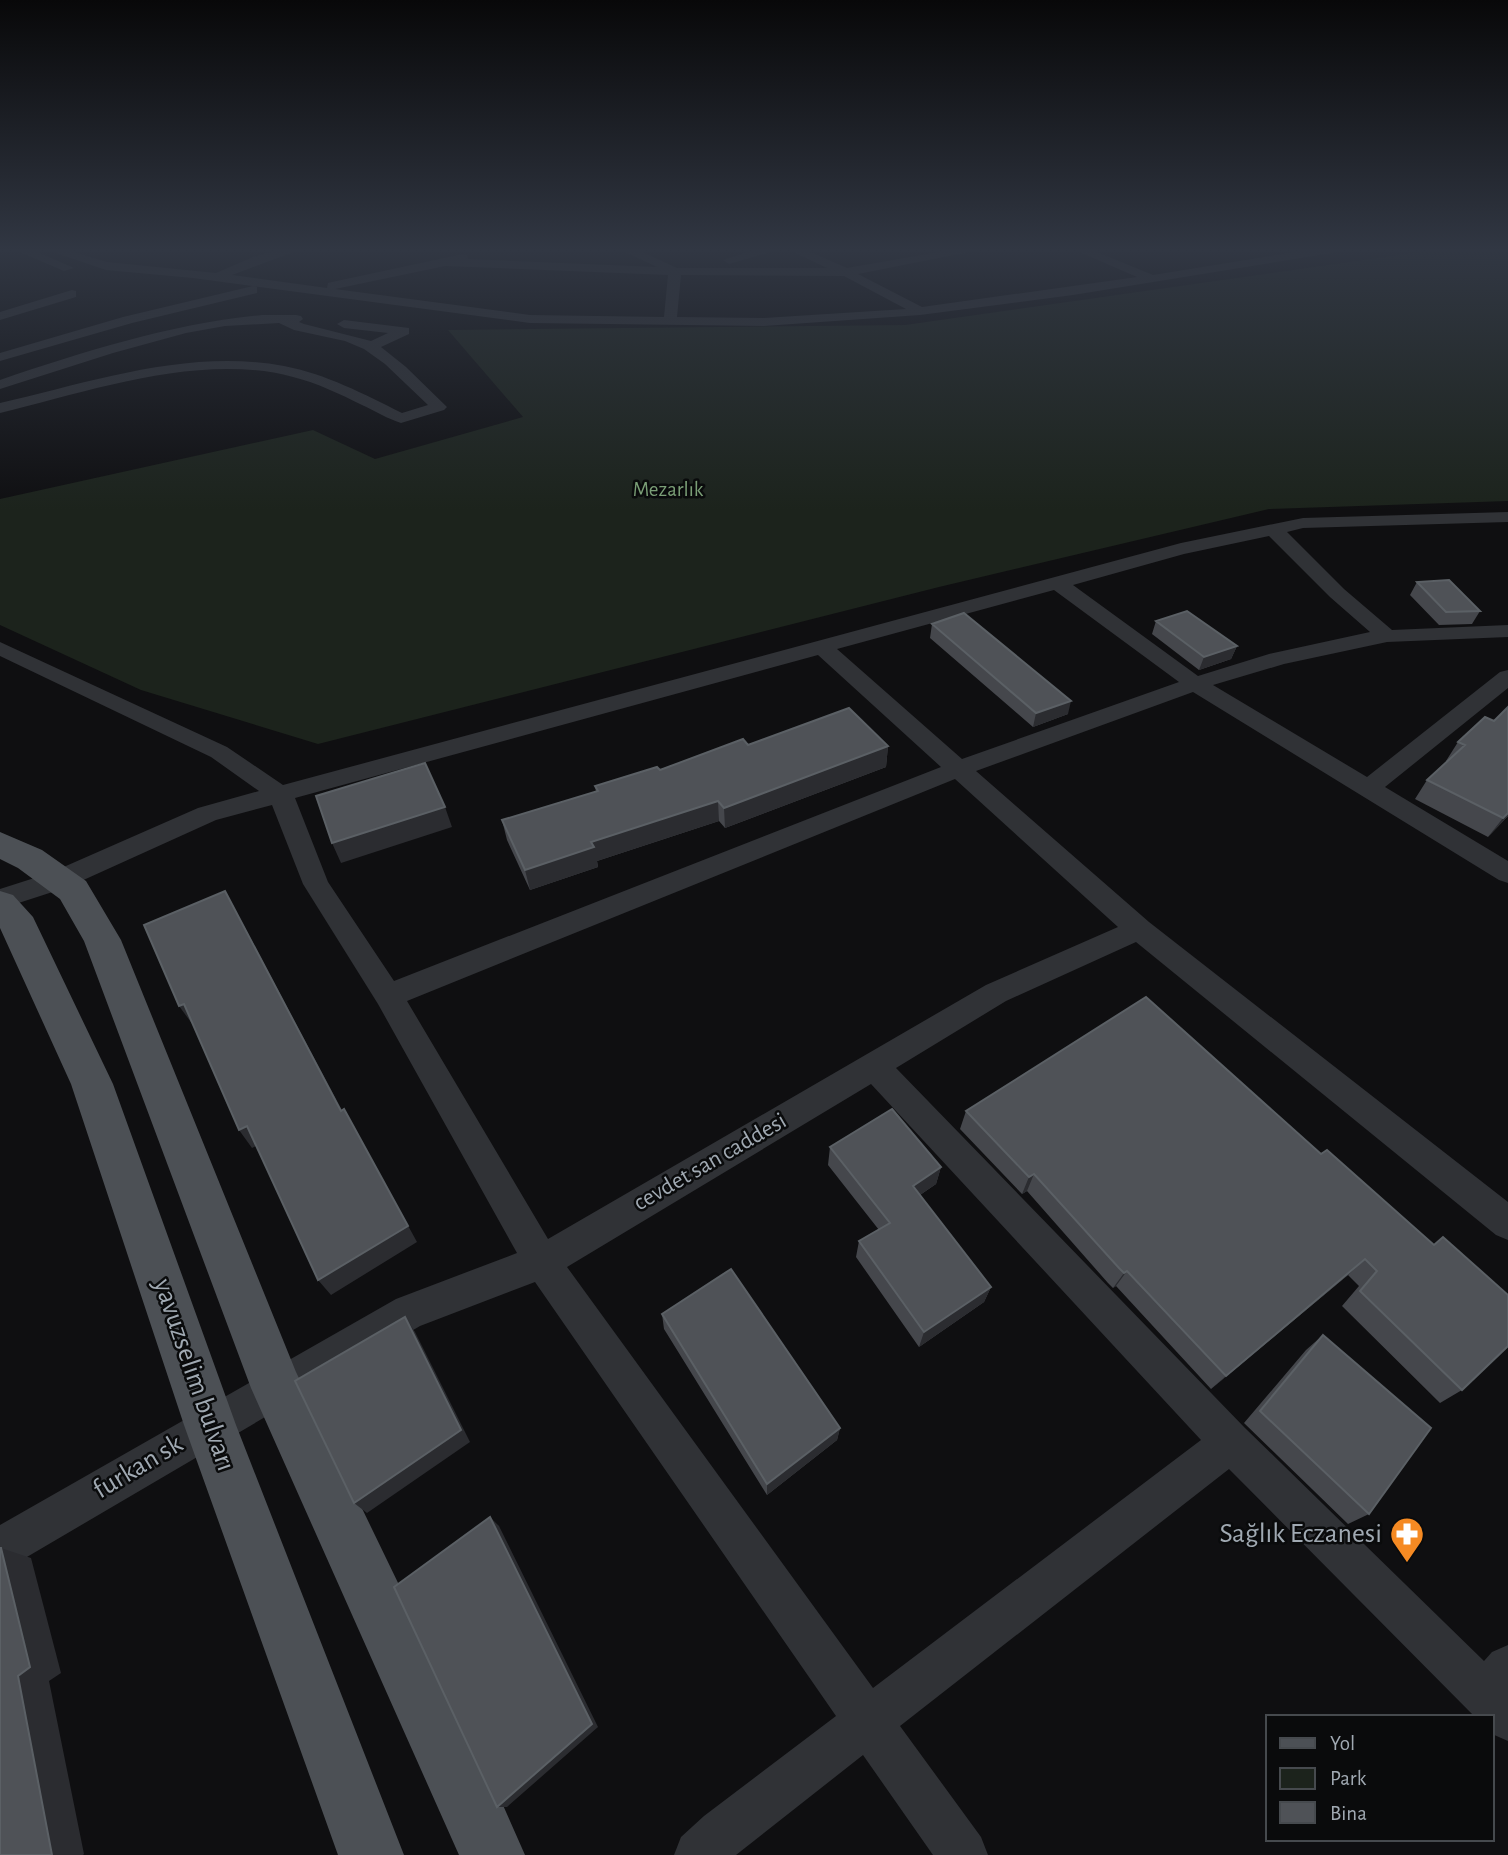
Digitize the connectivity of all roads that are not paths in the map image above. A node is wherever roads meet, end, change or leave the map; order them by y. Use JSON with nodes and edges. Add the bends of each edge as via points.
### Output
{"nodes":[{"id":1,"x":71,"y":337,"type":"edge"},
{"id":2,"x":163,"y":337,"type":"edge"},
{"id":3,"x":341,"y":337,"type":"edge"},
{"id":4,"x":392,"y":337,"type":"edge"},
{"id":5,"x":371,"y":346,"type":"junction"},
{"id":6,"x":0,"y":357,"type":"edge"},
{"id":7,"x":0,"y":385,"type":"edge"},
{"id":8,"x":0,"y":408,"type":"edge"},
{"id":9,"x":1508,"y":517,"type":"edge"},
{"id":10,"x":1273,"y":530,"type":"junction"},
{"id":11,"x":1058,"y":583,"type":"junction"},
{"id":12,"x":1508,"y":631,"type":"edge"},
{"id":13,"x":1387,"y":636,"type":"junction"},
{"id":14,"x":822,"y":647,"type":"junction"},
{"id":15,"x":0,"y":649,"type":"edge"},
{"id":16,"x":1508,"y":677,"type":"edge"},
{"id":17,"x":1195,"y":684,"type":"junction"},
{"id":18,"x":956,"y":770,"type":"junction"},
{"id":19,"x":1367,"y":789,"type":"junction"},
{"id":20,"x":281,"y":794,"type":"junction"},
{"id":21,"x":0,"y":844,"type":"edge"},
{"id":22,"x":1508,"y":873,"type":"edge"},
{"id":23,"x":59,"y":880,"type":"junction"},
{"id":24,"x":0,"y":902,"type":"edge"},
{"id":25,"x":1139,"y":929,"type":"junction"},
{"id":26,"x":388,"y":996,"type":"junction"},
{"id":27,"x":875,"y":1067,"type":"junction"},
{"id":28,"x":1504,"y":1211,"type":"edge"},
{"id":29,"x":542,"y":1262,"type":"junction"},
{"id":30,"x":277,"y":1388,"type":"junction"},
{"id":31,"x":210,"y":1425,"type":"junction"},
{"id":32,"x":1231,"y":1442,"type":"junction"},
{"id":33,"x":0,"y":1549,"type":"edge"},
{"id":34,"x":1500,"y":1693,"type":"edge"},
{"id":35,"x":869,"y":1722,"type":"junction"},
{"id":36,"x":371,"y":1855,"type":"edge"},
{"id":37,"x":492,"y":1855,"type":"edge"},
{"id":38,"x":699,"y":1855,"type":"edge"},
{"id":39,"x":963,"y":1855,"type":"edge"}],
"edges":[{"from":1,"to":6,"type":"street"},
{"from":2,"to":7,"type":"street"},
{"from":3,"to":5,"type":"street"},
{"from":4,"to":5,"type":"street"},
{"from":5,"to":8,"type":"street","via":[[439,407],[401,418],[297,373],[234,358]]},
{"from":9,"to":10,"type":"street","via":[[1303,523]]},
{"from":10,"to":11,"type":"street","via":[[1181,549]]},
{"from":10,"to":13,"type":"street"},
{"from":11,"to":14,"type":"street"},
{"from":11,"to":17,"type":"street"},
{"from":12,"to":13,"type":"street"},
{"from":13,"to":17,"type":"street","via":[[1276,659]]},
{"from":14,"to":18,"type":"street"},
{"from":14,"to":20,"type":"street"},
{"from":15,"to":20,"type":"street","via":[[219,751]]},
{"from":16,"to":19,"type":"street"},
{"from":17,"to":18,"type":"street"},
{"from":17,"to":19,"type":"street"},
{"from":18,"to":25,"type":"street"},
{"from":18,"to":26,"type":"street"},
{"from":19,"to":22,"type":"street"},
{"from":20,"to":23,"type":"street","via":[[207,814]]},
{"from":20,"to":26,"type":"street","via":[[316,884]]},
{"from":21,"to":23,"type":"main road"},
{"from":23,"to":24,"type":"street"},
{"from":23,"to":30,"type":"main road","via":[[73,890],[102,940]]},
{"from":24,"to":31,"type":"main road","name":"yavuzselim bulvarı","via":[[20,927],[92,1084]]},
{"from":25,"to":27,"type":"street","name":"cevdet san caddesi","via":[[996,993]]},
{"from":25,"to":28,"type":"street"},
{"from":26,"to":29,"type":"street"},
{"from":27,"to":29,"type":"street","name":"cevdet san caddesi"},
{"from":27,"to":32,"type":"street"},
{"from":29,"to":30,"type":"street","name":"cevdet san caddesi","via":[[409,1312]]},
{"from":29,"to":35,"type":"street"},
{"from":30,"to":31,"type":"street","name":"furkan sk"},
{"from":30,"to":37,"type":"main road"},
{"from":31,"to":33,"type":"street","name":"furkan sk"},
{"from":31,"to":36,"type":"main road","name":"yavuzselim bulvarı"},
{"from":32,"to":34,"type":"street"},
{"from":32,"to":35,"type":"street"},
{"from":35,"to":38,"type":"street"},
{"from":35,"to":39,"type":"street"}]}
